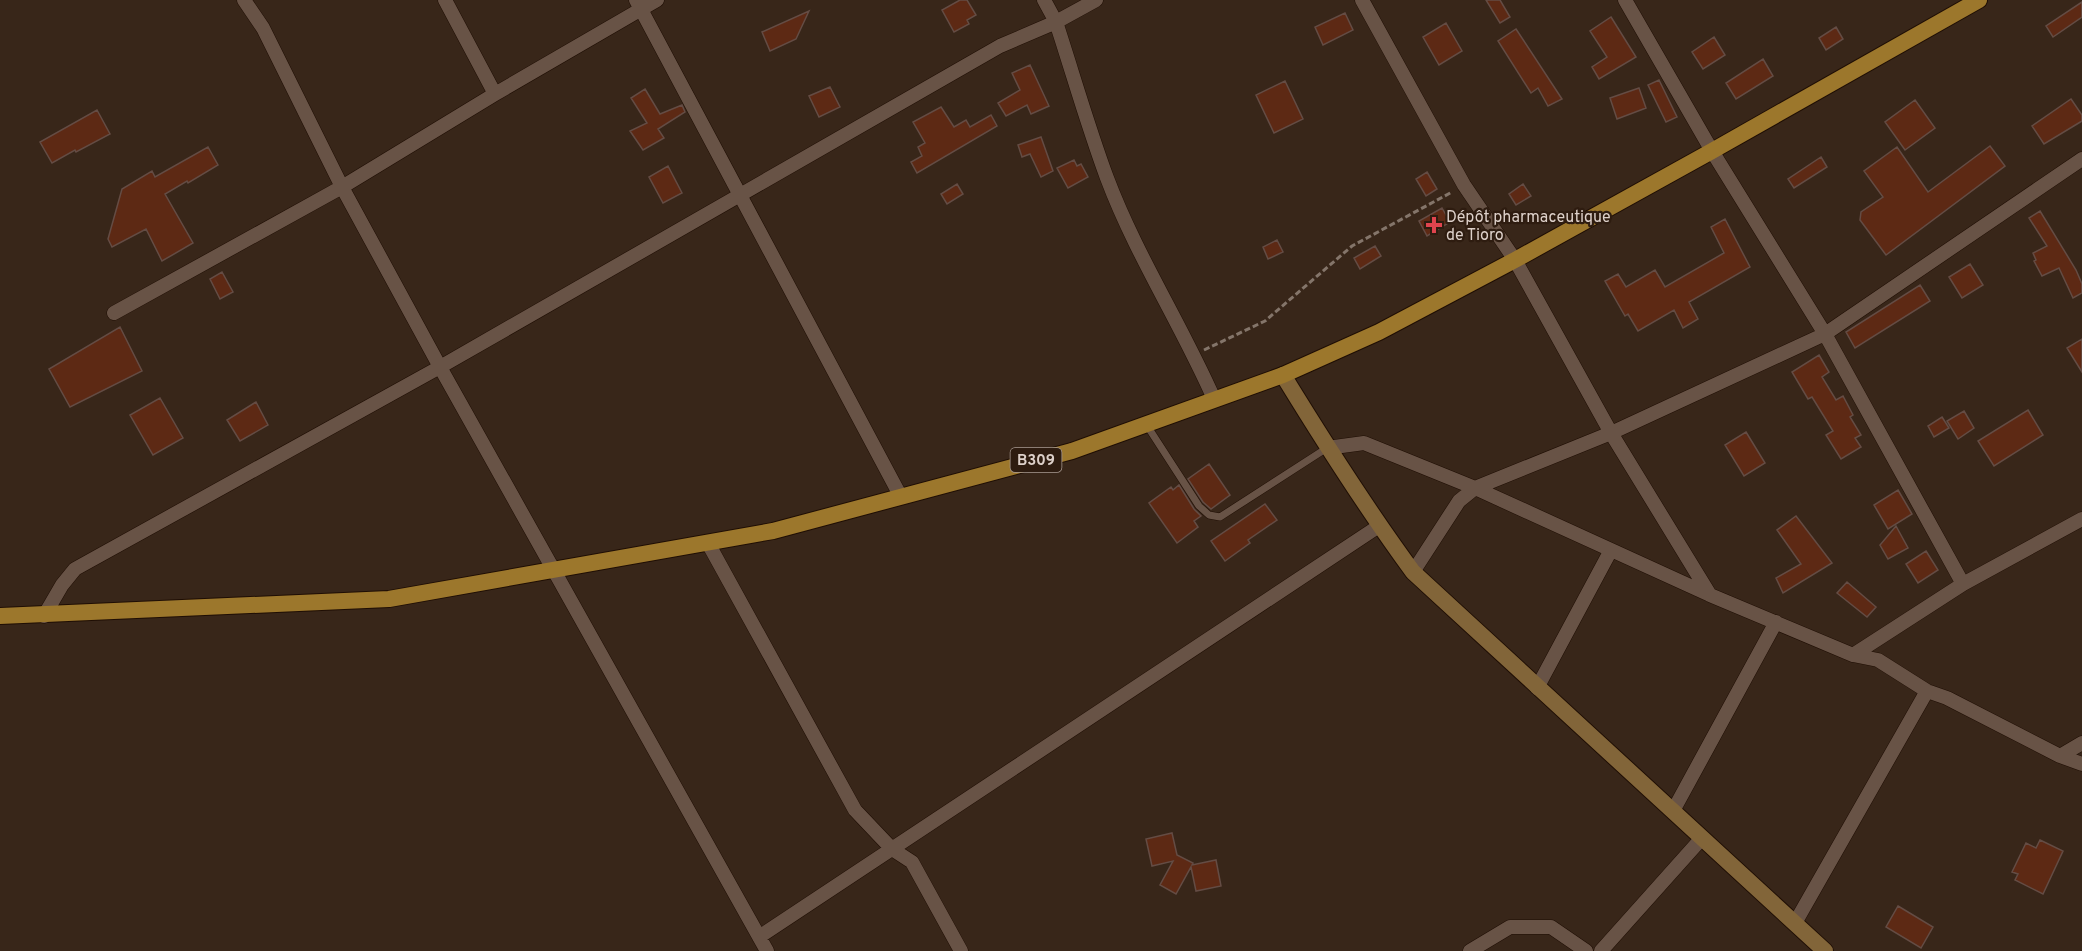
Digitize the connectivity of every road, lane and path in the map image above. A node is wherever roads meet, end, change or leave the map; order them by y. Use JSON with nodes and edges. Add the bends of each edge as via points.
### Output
{"nodes":[{"id":1,"x":244,"y":0,"type":"edge"},
{"id":2,"x":445,"y":0,"type":"edge"},
{"id":3,"x":657,"y":0,"type":"edge"},
{"id":4,"x":1044,"y":0,"type":"edge"},
{"id":5,"x":1096,"y":0,"type":"edge"},
{"id":6,"x":1362,"y":0,"type":"edge"},
{"id":7,"x":1625,"y":0,"type":"edge"},
{"id":8,"x":1978,"y":0,"type":"edge"},
{"id":9,"x":639,"y":5,"type":"edge"},
{"id":10,"x":1056,"y":22,"type":"junction"},
{"id":11,"x":495,"y":93,"type":"junction"},
{"id":12,"x":1712,"y":151,"type":"junction"},
{"id":13,"x":2082,"y":159,"type":"edge"},
{"id":14,"x":1464,"y":185,"type":"junction"},
{"id":15,"x":342,"y":187,"type":"junction"},
{"id":16,"x":740,"y":194,"type":"junction"},
{"id":17,"x":1515,"y":260,"type":"junction"},
{"id":18,"x":114,"y":312,"type":"dead end"},
{"id":19,"x":1825,"y":334,"type":"junction"},
{"id":20,"x":1195,"y":355,"type":"junction"},
{"id":21,"x":440,"y":367,"type":"junction"},
{"id":22,"x":1283,"y":375,"type":"junction"},
{"id":23,"x":1215,"y":399,"type":"junction"},
{"id":24,"x":1146,"y":424,"type":"junction"},
{"id":25,"x":1611,"y":433,"type":"junction"},
{"id":26,"x":1327,"y":448,"type":"junction"},
{"id":27,"x":1475,"y":488,"type":"junction"},
{"id":28,"x":901,"y":497,"type":"junction"},
{"id":29,"x":2082,"y":519,"type":"edge"},
{"id":30,"x":1379,"y":526,"type":"junction"},
{"id":31,"x":708,"y":543,"type":"junction"},
{"id":32,"x":1611,"y":550,"type":"junction"},
{"id":33,"x":552,"y":570,"type":"junction"},
{"id":34,"x":1413,"y":572,"type":"junction"},
{"id":35,"x":1963,"y":584,"type":"junction"},
{"id":36,"x":1710,"y":595,"type":"junction"},
{"id":37,"x":0,"y":616,"type":"edge"},
{"id":38,"x":44,"y":616,"type":"junction"},
{"id":39,"x":1776,"y":622,"type":"junction"},
{"id":40,"x":1853,"y":655,"type":"junction"},
{"id":41,"x":1537,"y":688,"type":"junction"},
{"id":42,"x":1927,"y":691,"type":"junction"},
{"id":43,"x":2082,"y":743,"type":"edge"},
{"id":44,"x":2060,"y":756,"type":"junction"},
{"id":45,"x":2082,"y":764,"type":"edge"},
{"id":46,"x":1673,"y":811,"type":"junction"},
{"id":47,"x":1702,"y":838,"type":"junction"},
{"id":48,"x":892,"y":849,"type":"junction"},
{"id":49,"x":1795,"y":923,"type":"junction"},
{"id":50,"x":759,"y":937,"type":"junction"},
{"id":51,"x":767,"y":951,"type":"edge"},
{"id":52,"x":961,"y":951,"type":"edge"},
{"id":53,"x":1470,"y":951,"type":"edge"},
{"id":54,"x":1586,"y":951,"type":"edge"},
{"id":55,"x":1601,"y":951,"type":"edge"},
{"id":56,"x":1825,"y":951,"type":"edge"}],
"edges":[{"from":1,"to":15,"type":"street","via":[[263,28]]},
{"from":2,"to":11,"type":"street"},
{"from":3,"to":9,"type":"street"},
{"from":4,"to":10,"type":"street"},
{"from":5,"to":10,"type":"street"},
{"from":6,"to":14,"type":"street"},
{"from":7,"to":12,"type":"street"},
{"from":8,"to":12,"type":"main road","number":"B309"},
{"from":9,"to":11,"type":"street"},
{"from":9,"to":16,"type":"street"},
{"from":10,"to":16,"type":"street","via":[[1000,46]]},
{"from":10,"to":20,"type":"street","via":[[1107,178]]},
{"from":11,"to":15,"type":"street"},
{"from":12,"to":17,"type":"main road","number":"B309"},
{"from":12,"to":19,"type":"street"},
{"from":13,"to":19,"type":"street"},
{"from":14,"to":17,"type":"street"},
{"from":14,"to":20,"type":"path","via":[[1352,246],[1265,321]]},
{"from":15,"to":18,"type":"street"},
{"from":15,"to":21,"type":"street"},
{"from":16,"to":21,"type":"street"},
{"from":16,"to":28,"type":"street"},
{"from":17,"to":22,"type":"main road","number":"B309","via":[[1379,332]]},
{"from":17,"to":25,"type":"street"},
{"from":19,"to":25,"type":"street"},
{"from":19,"to":35,"type":"street"},
{"from":20,"to":23,"type":"street"},
{"from":21,"to":33,"type":"street"},
{"from":21,"to":38,"type":"street","via":[[75,569]]},
{"from":22,"to":23,"type":"main road","number":"B309"},
{"from":22,"to":26,"type":"main road"},
{"from":23,"to":24,"type":"main road","number":"B309"},
{"from":24,"to":26,"type":"lane","via":[[1199,506],[1209,515],[1220,517]]},
{"from":24,"to":28,"type":"main road","number":"B309","via":[[1072,451]]},
{"from":25,"to":27,"type":"street"},
{"from":25,"to":36,"type":"street"},
{"from":26,"to":27,"type":"street","via":[[1364,443]]},
{"from":26,"to":30,"type":"main road"},
{"from":27,"to":32,"type":"street"},
{"from":27,"to":34,"type":"street","via":[[1459,501]]},
{"from":28,"to":31,"type":"main road","number":"B309","via":[[773,531]]},
{"from":29,"to":35,"type":"street"},
{"from":30,"to":34,"type":"main road"},
{"from":30,"to":48,"type":"street"},
{"from":31,"to":33,"type":"main road","number":"B309"},
{"from":31,"to":48,"type":"street","via":[[855,810]]},
{"from":32,"to":36,"type":"street"},
{"from":32,"to":41,"type":"street"},
{"from":33,"to":38,"type":"main road","number":"B309","via":[[389,599]]},
{"from":33,"to":50,"type":"street"},
{"from":34,"to":41,"type":"main road"},
{"from":35,"to":40,"type":"street"},
{"from":36,"to":39,"type":"street"},
{"from":37,"to":38,"type":"main road","number":"B309"},
{"from":39,"to":40,"type":"street"},
{"from":39,"to":46,"type":"street"},
{"from":40,"to":42,"type":"street","via":[[1878,660]]},
{"from":41,"to":46,"type":"main road"},
{"from":42,"to":44,"type":"street"},
{"from":42,"to":49,"type":"street"},
{"from":43,"to":44,"type":"street"},
{"from":44,"to":45,"type":"street"},
{"from":46,"to":47,"type":"main road"},
{"from":47,"to":49,"type":"main road"},
{"from":47,"to":55,"type":"street"},
{"from":48,"to":50,"type":"street"},
{"from":48,"to":52,"type":"street","via":[[912,862]]},
{"from":49,"to":56,"type":"main road"},
{"from":50,"to":51,"type":"street"},
{"from":53,"to":54,"type":"street","via":[[1510,927],[1551,927]]}]}
